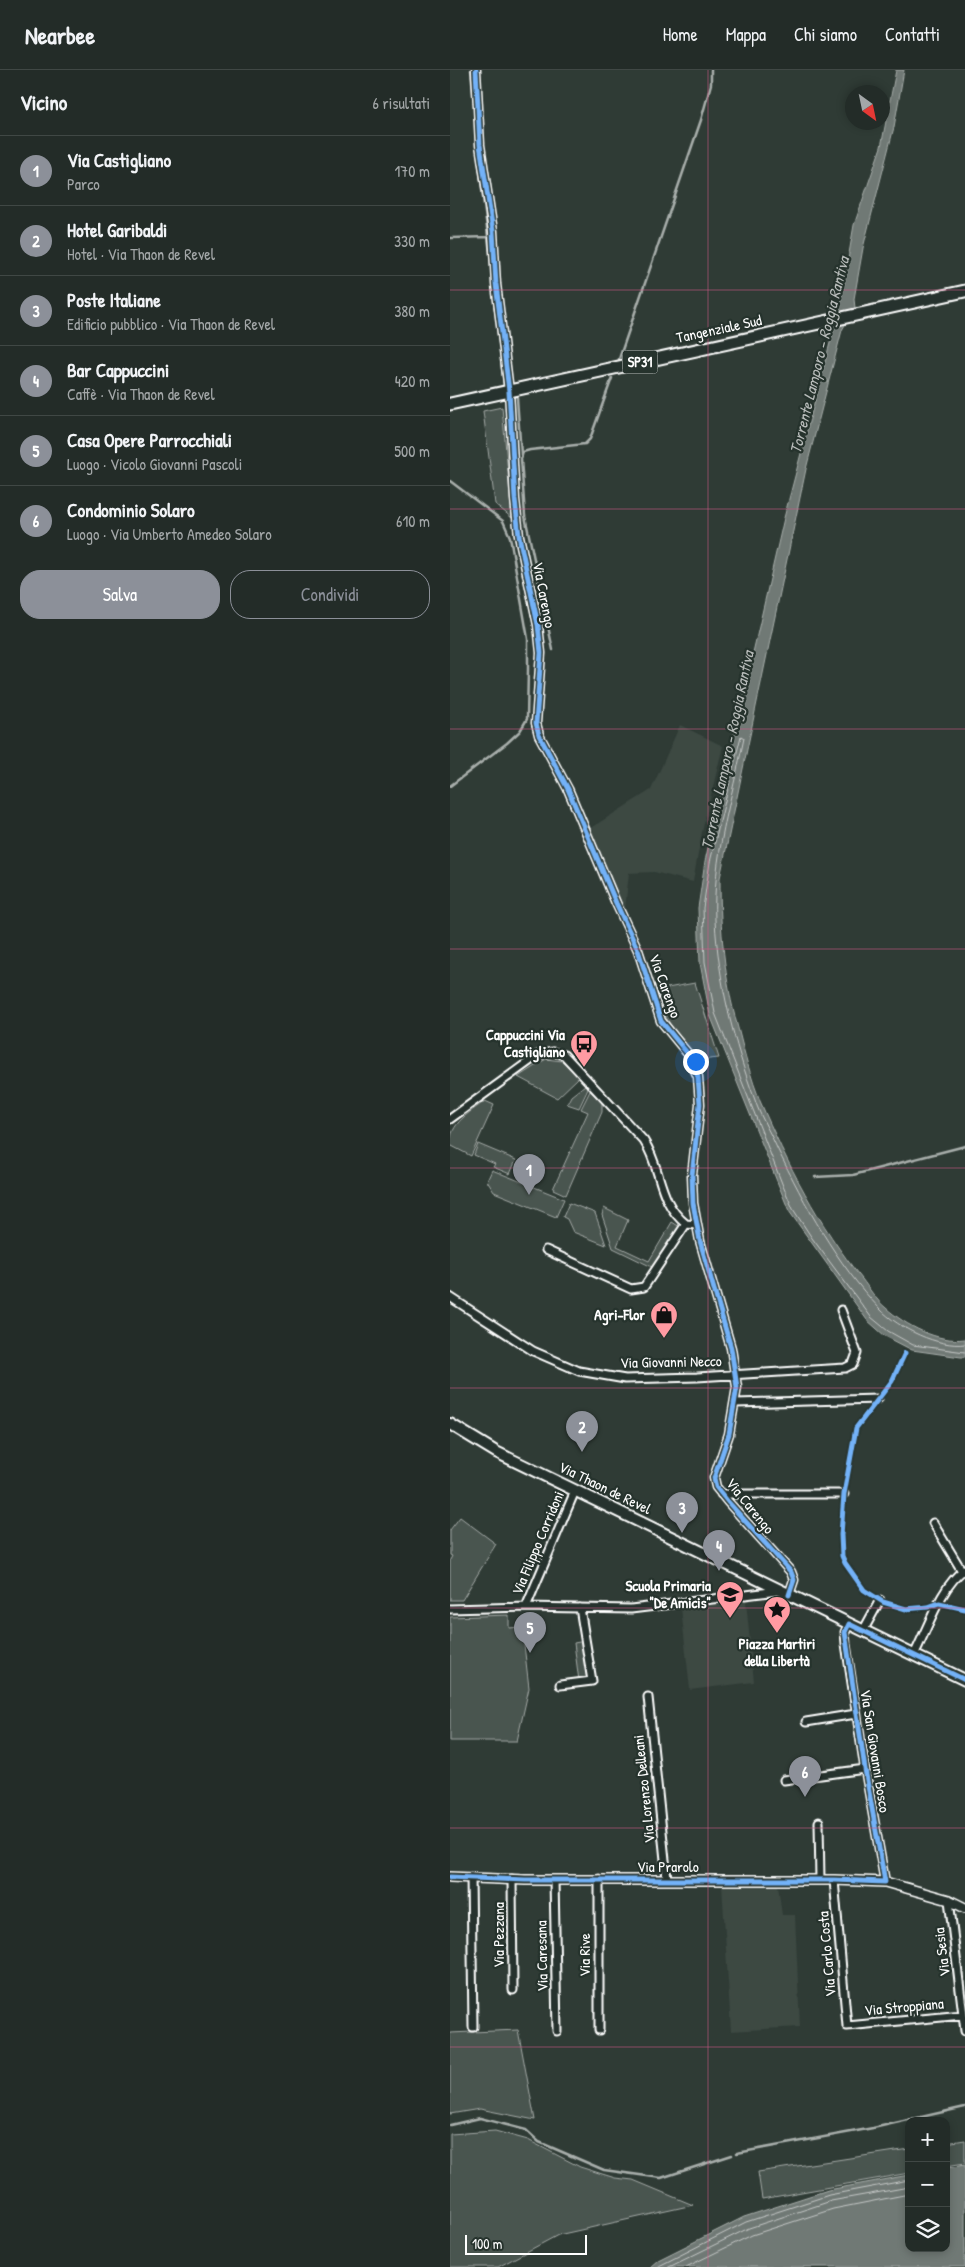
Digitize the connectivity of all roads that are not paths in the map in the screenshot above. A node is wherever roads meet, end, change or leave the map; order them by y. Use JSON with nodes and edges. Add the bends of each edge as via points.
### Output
{"nodes":[{"id":1,"x":476,"y":70,"type":"edge"},
{"id":2,"x":965,"y":291,"type":"edge"},
{"id":3,"x":509,"y":391,"type":"junction"},
{"id":4,"x":450,"y":404,"type":"edge"},
{"id":5,"x":450,"y":1119,"type":"edge"},
{"id":6,"x":686,"y":1224,"type":"junction"},
{"id":7,"x":697,"y":1224,"type":"junction"},
{"id":8,"x":546,"y":1250,"type":"dead end"},
{"id":9,"x":450,"y":1297,"type":"edge"},
{"id":10,"x":841,"y":1310,"type":"dead end"},
{"id":11,"x":736,"y":1374,"type":"junction"},
{"id":12,"x":878,"y":1399,"type":"dead end"},
{"id":13,"x":736,"y":1403,"type":"junction"},
{"id":14,"x":450,"y":1424,"type":"edge"},
{"id":15,"x":575,"y":1490,"type":"junction"},
{"id":16,"x":721,"y":1494,"type":"junction"},
{"id":17,"x":844,"y":1494,"type":"dead end"},
{"id":18,"x":933,"y":1524,"type":"dead end"},
{"id":19,"x":963,"y":1570,"type":"edge"},
{"id":20,"x":778,"y":1590,"type":"junction"},
{"id":21,"x":789,"y":1595,"type":"junction"},
{"id":22,"x":880,"y":1600,"type":"dead end"},
{"id":23,"x":526,"y":1607,"type":"junction"},
{"id":24,"x":580,"y":1608,"type":"junction"},
{"id":25,"x":450,"y":1609,"type":"edge"},
{"id":26,"x":849,"y":1624,"type":"junction"},
{"id":27,"x":863,"y":1631,"type":"junction"},
{"id":28,"x":914,"y":1655,"type":"junction"},
{"id":29,"x":965,"y":1680,"type":"edge"},
{"id":30,"x":560,"y":1685,"type":"dead end"},
{"id":31,"x":648,"y":1696,"type":"dead end"},
{"id":32,"x":856,"y":1714,"type":"junction"},
{"id":33,"x":806,"y":1722,"type":"dead end"},
{"id":34,"x":865,"y":1770,"type":"junction"},
{"id":35,"x":784,"y":1780,"type":"dead end"},
{"id":36,"x":819,"y":1822,"type":"dead end"},
{"id":37,"x":450,"y":1877,"type":"edge"},
{"id":38,"x":471,"y":1877,"type":"junction"},
{"id":39,"x":512,"y":1879,"type":"junction"},
{"id":40,"x":599,"y":1879,"type":"junction"},
{"id":41,"x":667,"y":1879,"type":"junction"},
{"id":42,"x":554,"y":1880,"type":"junction"},
{"id":43,"x":820,"y":1880,"type":"junction"},
{"id":44,"x":834,"y":1880,"type":"junction"},
{"id":45,"x":885,"y":1882,"type":"junction"},
{"id":46,"x":949,"y":1900,"type":"junction"},
{"id":47,"x":965,"y":1908,"type":"edge"},
{"id":48,"x":513,"y":1990,"type":"dead end"},
{"id":49,"x":963,"y":2015,"type":"junction"},
{"id":50,"x":847,"y":2026,"type":"joint"},
{"id":51,"x":473,"y":2027,"type":"dead end"},
{"id":52,"x":599,"y":2030,"type":"dead end"},
{"id":53,"x":557,"y":2031,"type":"dead end"},
{"id":54,"x":965,"y":2031,"type":"edge"}],
"edges":[{"from":1,"to":3,"type":"street","name":"Via Carengo","via":[[480,145],[494,231],[496,284]]},
{"from":2,"to":3,"type":"main road","name":"Tangenziale Sud","number":"SP31"},
{"from":3,"to":4,"type":"main road","name":"Tangenziale Sud","number":"SP31"},
{"from":3,"to":7,"type":"street","name":"Via Carengo","via":[[519,536],[541,653],[537,729],[577,808],[638,950],[661,1021],[695,1065],[700,1104],[692,1176]]},
{"from":5,"to":6,"type":"street","via":[[538,1055],[553,1052],[564,1055],[644,1141],[671,1210]]},
{"from":6,"to":7,"type":"street"},
{"from":6,"to":8,"type":"street","via":[[644,1287],[631,1289]]},
{"from":7,"to":11,"type":"street","name":"Via Carengo"},
{"from":9,"to":11,"type":"street","name":"Via Giovanni Necco","via":[[533,1352],[579,1371],[625,1379]]},
{"from":10,"to":11,"type":"street","name":"Via Giovanni Necco","via":[[857,1353],[853,1364],[845,1368]]},
{"from":11,"to":13,"type":"street","name":"Via Carengo"},
{"from":12,"to":13,"type":"street"},
{"from":13,"to":16,"type":"street","name":"Via Carengo","via":[[730,1434],[715,1471],[716,1486]]},
{"from":14,"to":15,"type":"main road","name":"Via Thaon de Revel","via":[[496,1452]]},
{"from":15,"to":20,"type":"main road","name":"Via Thaon de Revel"},
{"from":15,"to":23,"type":"street","name":"Via Filippo Corridoni"},
{"from":16,"to":17,"type":"street"},
{"from":16,"to":21,"type":"street","name":"Via Carengo","via":[[791,1572],[794,1580]]},
{"from":18,"to":19,"type":"street"},
{"from":19,"to":28,"type":"street","via":[[941,1599]]},
{"from":20,"to":21,"type":"main road","name":"Via Thaon de Revel"},
{"from":20,"to":24,"type":"street","via":[[631,1609]]},
{"from":21,"to":26,"type":"main road","name":"Via Thaon de Revel"},
{"from":22,"to":27,"type":"street"},
{"from":23,"to":24,"type":"street"},
{"from":23,"to":25,"type":"street"},
{"from":24,"to":30,"type":"street","via":[[592,1681]]},
{"from":26,"to":27,"type":"main road","name":"Via Thaon de Revel"},
{"from":26,"to":32,"type":"street","name":"Via San Giovanni Bosco","via":[[845,1632]]},
{"from":27,"to":28,"type":"main road","name":"Via Thaon de Revel"},
{"from":28,"to":29,"type":"main road","name":"Via Thaon de Revel"},
{"from":31,"to":41,"type":"street","name":"Via Lorenzo Delleani"},
{"from":32,"to":33,"type":"street"},
{"from":32,"to":34,"type":"street","name":"Via San Giovanni Bosco"},
{"from":34,"to":35,"type":"street"},
{"from":34,"to":45,"type":"street","name":"Via San Giovanni Bosco"},
{"from":36,"to":43,"type":"street"},
{"from":37,"to":38,"type":"street","name":"Via Prarolo"},
{"from":38,"to":39,"type":"street","name":"Via Prarolo"},
{"from":38,"to":51,"type":"street"},
{"from":39,"to":42,"type":"street","name":"Via Prarolo"},
{"from":39,"to":48,"type":"street","name":"Via Pezzana"},
{"from":40,"to":41,"type":"street","name":"Via Prarolo"},
{"from":40,"to":42,"type":"street","name":"Via Prarolo"},
{"from":40,"to":52,"type":"street","name":"Via Rive"},
{"from":41,"to":43,"type":"street","name":"Via Prarolo"},
{"from":42,"to":53,"type":"street","name":"Via Caresana"},
{"from":43,"to":44,"type":"street","name":"Via Prarolo"},
{"from":44,"to":45,"type":"street","name":"Via Prarolo"},
{"from":44,"to":50,"type":"street","name":"Via Carlo Costa"},
{"from":45,"to":46,"type":"street","name":"Via Prarolo"},
{"from":46,"to":47,"type":"street","name":"Via Prarolo"},
{"from":46,"to":49,"type":"street","name":"Via Sesia"},
{"from":49,"to":50,"type":"street","name":"Via Stroppiana"},
{"from":49,"to":54,"type":"street","name":"Via Sesia"}]}
